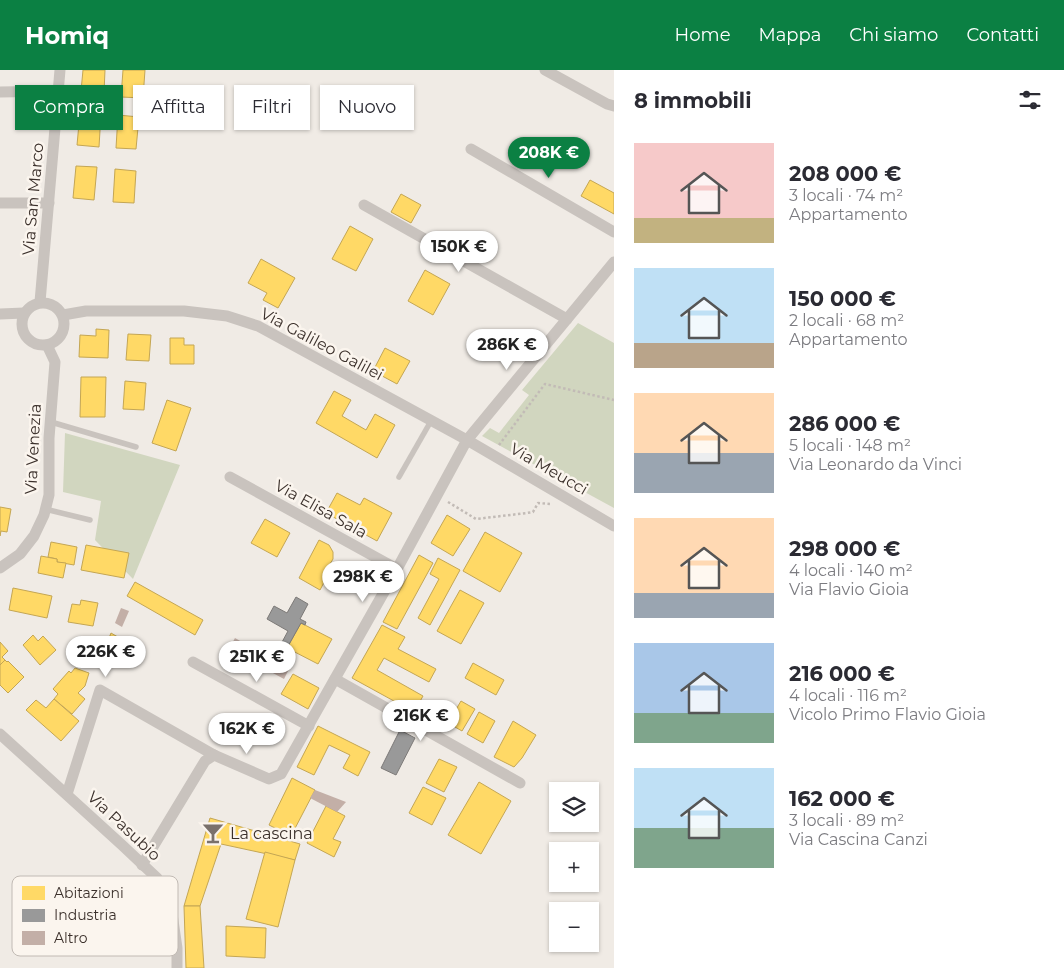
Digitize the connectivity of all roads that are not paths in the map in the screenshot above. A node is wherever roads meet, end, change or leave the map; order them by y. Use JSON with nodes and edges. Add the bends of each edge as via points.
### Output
{"nodes":[{"id":1,"x":60,"y":70,"type":"edge"},
{"id":2,"x":545,"y":70,"type":"edge"},
{"id":3,"x":59,"y":85,"type":"edge"},
{"id":4,"x":0,"y":92,"type":"edge"},
{"id":5,"x":15,"y":92,"type":"edge"},
{"id":6,"x":614,"y":106,"type":"edge"},
{"id":7,"x":56,"y":130,"type":"edge"},
{"id":8,"x":471,"y":148,"type":"dead end"},
{"id":9,"x":0,"y":203,"type":"edge"},
{"id":10,"x":49,"y":203,"type":"junction"},
{"id":11,"x":364,"y":205,"type":"dead end"},
{"id":12,"x":614,"y":232,"type":"edge"},
{"id":13,"x":614,"y":262,"type":"edge"},
{"id":14,"x":40,"y":302,"type":"junction"},
{"id":15,"x":24,"y":313,"type":"junction"},
{"id":16,"x":0,"y":314,"type":"edge"},
{"id":17,"x":62,"y":315,"type":"junction"},
{"id":18,"x":567,"y":319,"type":"junction"},
{"id":19,"x":46,"y":345,"type":"junction"},
{"id":20,"x":431,"y":421,"type":"junction"},
{"id":21,"x":50,"y":422,"type":"junction"},
{"id":22,"x":467,"y":440,"type":"junction"},
{"id":23,"x":136,"y":447,"type":"dead end"},
{"id":24,"x":230,"y":477,"type":"dead end"},
{"id":25,"x":399,"y":477,"type":"dead end"},
{"id":26,"x":45,"y":509,"type":"junction"},
{"id":27,"x":90,"y":520,"type":"dead end"},
{"id":28,"x":614,"y":526,"type":"edge"},
{"id":29,"x":0,"y":568,"type":"edge"},
{"id":30,"x":397,"y":569,"type":"junction"},
{"id":31,"x":193,"y":662,"type":"dead end"},
{"id":32,"x":335,"y":679,"type":"junction"},
{"id":33,"x":309,"y":726,"type":"junction"},
{"id":34,"x":0,"y":734,"type":"edge"},
{"id":35,"x":214,"y":755,"type":"junction"},
{"id":36,"x":520,"y":783,"type":"dead end"},
{"id":37,"x":67,"y":794,"type":"junction"},
{"id":38,"x":142,"y":864,"type":"junction"},
{"id":39,"x":155,"y":876,"type":"edge"}],
"edges":[{"from":1,"to":3,"type":"street","name":"Via San Marco"},
{"from":2,"to":6,"type":"street"},
{"from":4,"to":5,"type":"street"},
{"from":7,"to":10,"type":"street","name":"Via San Marco"},
{"from":8,"to":12,"type":"street"},
{"from":9,"to":10,"type":"street"},
{"from":10,"to":14,"type":"street","name":"Via San Marco"},
{"from":11,"to":18,"type":"street"},
{"from":13,"to":18,"type":"street"},
{"from":14,"to":15,"type":"street"},
{"from":14,"to":17,"type":"street","via":[[52,304]]},
{"from":15,"to":16,"type":"street"},
{"from":15,"to":19,"type":"street","via":[[21,320],[26,337],[39,345]]},
{"from":17,"to":19,"type":"street","via":[[63,330],[59,338]]},
{"from":17,"to":20,"type":"street","name":"Via Galileo Galilei","via":[[86,311],[184,311],[227,316],[258,326]]},
{"from":18,"to":22,"type":"street"},
{"from":19,"to":21,"type":"street","name":"Via Venezia","via":[[55,362]]},
{"from":20,"to":22,"type":"street","name":"Via Galileo Galilei"},
{"from":20,"to":25,"type":"lane"},
{"from":21,"to":23,"type":"lane"},
{"from":21,"to":26,"type":"street","name":"Via Venezia","via":[[49,495]]},
{"from":22,"to":28,"type":"street","name":"Via Meucci"},
{"from":22,"to":30,"type":"street"},
{"from":24,"to":30,"type":"street","name":"Via Elisa Sala"},
{"from":26,"to":27,"type":"lane"},
{"from":26,"to":29,"type":"street","name":"Via Venezia","via":[[34,536],[20,554]]},
{"from":30,"to":32,"type":"street"},
{"from":31,"to":33,"type":"street"},
{"from":32,"to":33,"type":"street"},
{"from":32,"to":36,"type":"street"},
{"from":33,"to":35,"type":"street","via":[[281,774],[269,778]]},
{"from":34,"to":37,"type":"street","name":"Via Pasubio"},
{"from":35,"to":37,"type":"street","via":[[100,690]]},
{"from":35,"to":38,"type":"street","via":[[205,760]]},
{"from":37,"to":38,"type":"street","name":"Via Pasubio"},
{"from":38,"to":39,"type":"street","name":"Via Pasubio"}]}
